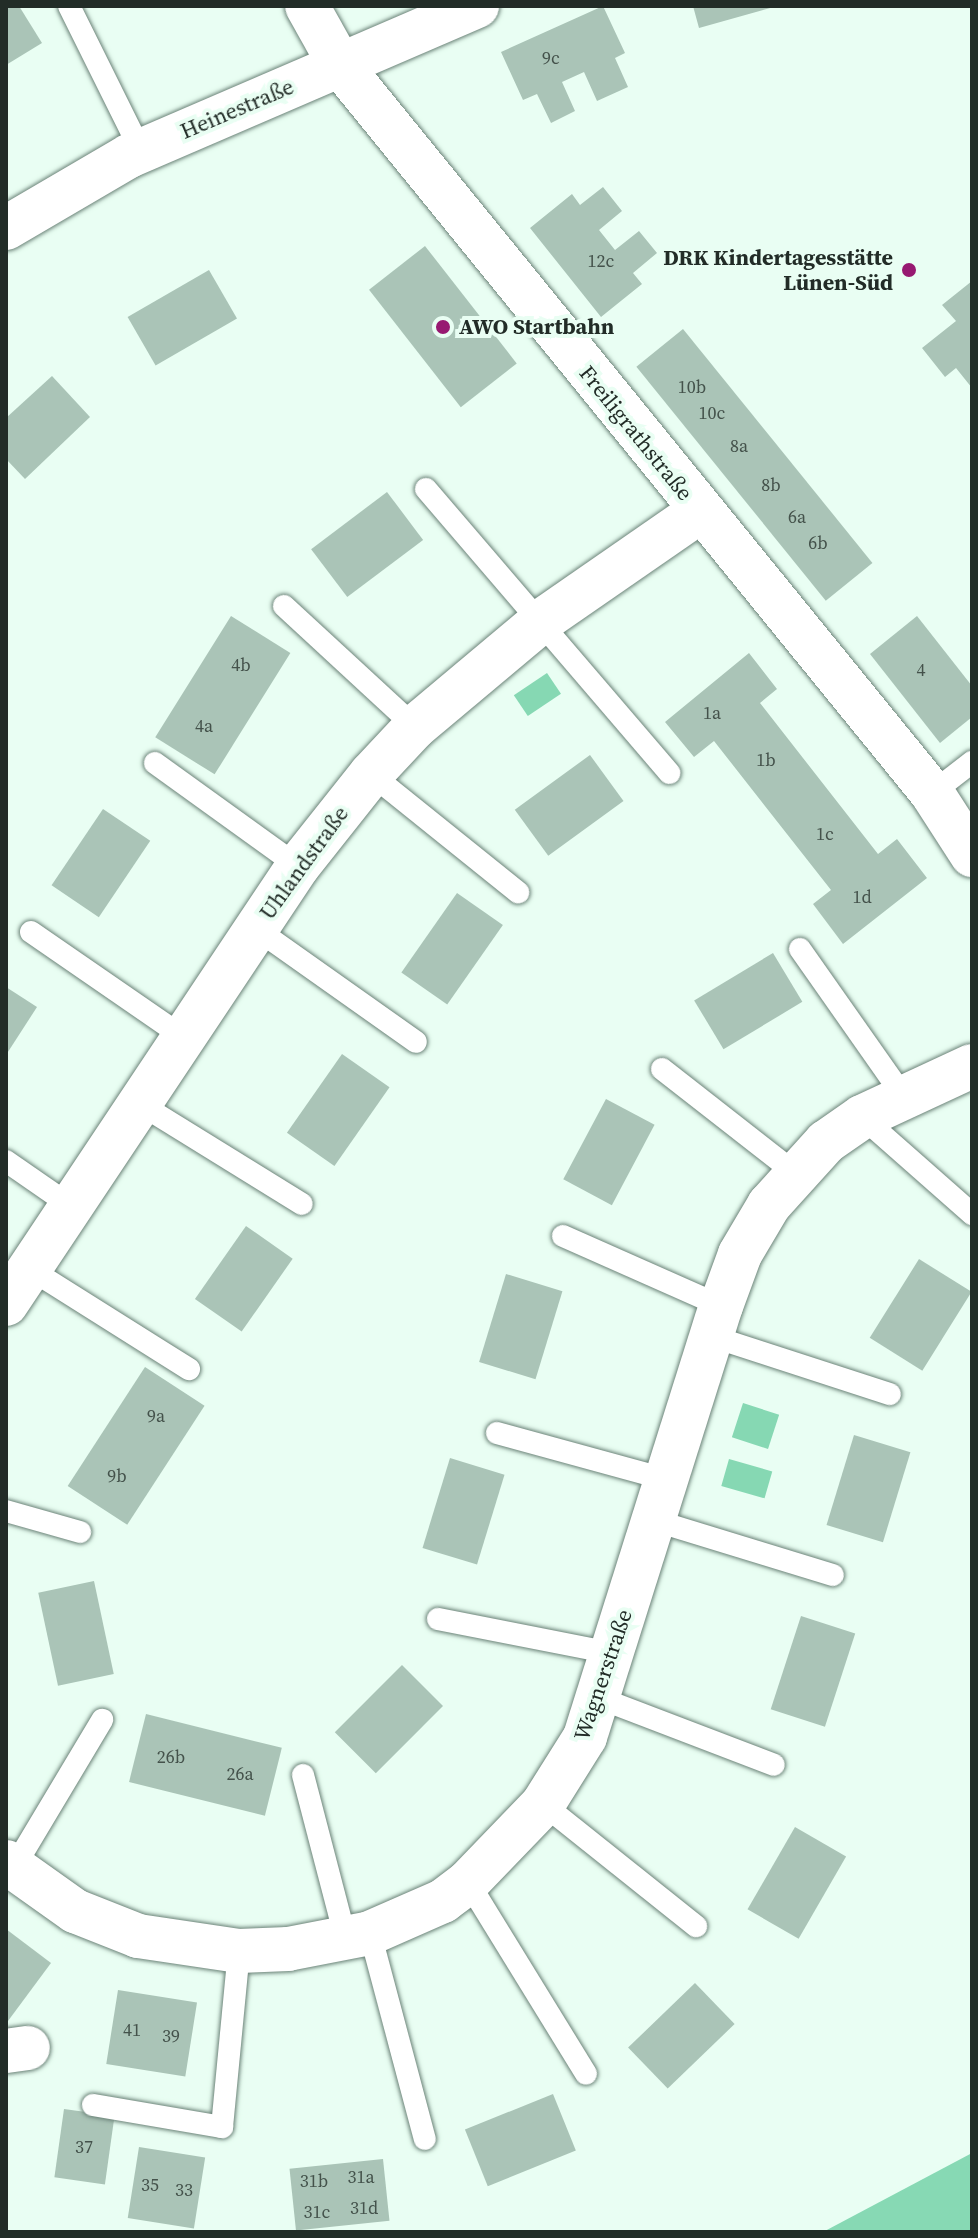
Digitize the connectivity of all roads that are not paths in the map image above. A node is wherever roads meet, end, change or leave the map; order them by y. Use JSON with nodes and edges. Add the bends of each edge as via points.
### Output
{"nodes":[{"id":1,"x":69,"y":6,"type":"edge"},
{"id":2,"x":307,"y":6,"type":"edge"},
{"id":3,"x":477,"y":6,"type":"edge"},
{"id":4,"x":340,"y":65,"type":"junction"},
{"id":5,"x":141,"y":151,"type":"junction"},
{"id":6,"x":6,"y":228,"type":"edge"},
{"id":7,"x":426,"y":489,"type":"dead end"},
{"id":8,"x":699,"y":512,"type":"junction"},
{"id":9,"x":284,"y":606,"type":"dead end"},
{"id":10,"x":540,"y":622,"type":"junction"},
{"id":11,"x":415,"y":727,"type":"junction"},
{"id":12,"x":972,"y":762,"type":"edge"},
{"id":13,"x":155,"y":763,"type":"dead end"},
{"id":14,"x":669,"y":773,"type":"dead end"},
{"id":15,"x":371,"y":774,"type":"junction"},
{"id":16,"x":932,"y":793,"type":"junction"},
{"id":17,"x":972,"y":855,"type":"edge"},
{"id":18,"x":298,"y":866,"type":"junction"},
{"id":19,"x":518,"y":892,"type":"dead end"},
{"id":20,"x":255,"y":928,"type":"junction"},
{"id":21,"x":31,"y":932,"type":"dead end"},
{"id":22,"x":800,"y":949,"type":"dead end"},
{"id":23,"x":183,"y":1037,"type":"junction"},
{"id":24,"x":416,"y":1042,"type":"dead end"},
{"id":25,"x":972,"y":1066,"type":"edge"},
{"id":26,"x":662,"y":1069,"type":"dead end"},
{"id":27,"x":902,"y":1094,"type":"junction"},
{"id":28,"x":140,"y":1104,"type":"junction"},
{"id":29,"x":862,"y":1117,"type":"junction"},
{"id":30,"x":6,"y":1161,"type":"edge"},
{"id":31,"x":795,"y":1173,"type":"junction"},
{"id":32,"x":302,"y":1204,"type":"dead end"},
{"id":33,"x":71,"y":1206,"type":"junction"},
{"id":34,"x":972,"y":1214,"type":"edge"},
{"id":35,"x":563,"y":1236,"type":"dead end"},
{"id":36,"x":30,"y":1269,"type":"junction"},
{"id":37,"x":6,"y":1304,"type":"edge"},
{"id":38,"x":716,"y":1321,"type":"junction"},
{"id":39,"x":189,"y":1369,"type":"dead end"},
{"id":40,"x":890,"y":1394,"type":"dead end"},
{"id":41,"x":497,"y":1433,"type":"dead end"},
{"id":42,"x":665,"y":1479,"type":"junction"},
{"id":43,"x":6,"y":1511,"type":"edge"},
{"id":44,"x":653,"y":1520,"type":"junction"},
{"id":45,"x":80,"y":1532,"type":"dead end"},
{"id":46,"x":833,"y":1575,"type":"dead end"},
{"id":47,"x":438,"y":1619,"type":"dead end"},
{"id":48,"x":611,"y":1653,"type":"junction"},
{"id":49,"x":599,"y":1698,"type":"junction"},
{"id":50,"x":102,"y":1720,"type":"dead end"},
{"id":51,"x":774,"y":1765,"type":"dead end"},
{"id":52,"x":303,"y":1775,"type":"dead end"},
{"id":53,"x":543,"y":1804,"type":"junction"},
{"id":54,"x":9,"y":1865,"type":"edge"},
{"id":55,"x":468,"y":1882,"type":"junction"},
{"id":56,"x":696,"y":1926,"type":"dead end"},
{"id":57,"x":358,"y":1936,"type":"junction"},
{"id":58,"x":239,"y":1951,"type":"junction"},
{"id":59,"x":586,"y":2074,"type":"dead end"},
{"id":60,"x":93,"y":2105,"type":"dead end"},
{"id":61,"x":425,"y":2139,"type":"dead end"}],
"edges":[{"from":1,"to":5,"type":"lane"},
{"from":2,"to":4,"type":"street","name":"Freiligrathstraße"},
{"from":3,"to":4,"type":"street","name":"Heinestraße"},
{"from":4,"to":5,"type":"street","name":"Heinestraße"},
{"from":4,"to":8,"type":"street","name":"Freiligrathstraße"},
{"from":5,"to":6,"type":"street","name":"Heinestraße"},
{"from":7,"to":10,"type":"lane"},
{"from":8,"to":10,"type":"street","name":"Uhlandstraße"},
{"from":8,"to":16,"type":"street","name":"Freiligrathstraße"},
{"from":9,"to":11,"type":"lane"},
{"from":10,"to":11,"type":"street","name":"Uhlandstraße"},
{"from":10,"to":14,"type":"lane"},
{"from":11,"to":15,"type":"street","name":"Uhlandstraße"},
{"from":12,"to":16,"type":"lane"},
{"from":13,"to":18,"type":"lane"},
{"from":15,"to":18,"type":"street","name":"Uhlandstraße"},
{"from":15,"to":19,"type":"lane"},
{"from":16,"to":17,"type":"street","name":"Freiligrathstraße"},
{"from":18,"to":20,"type":"street","name":"Uhlandstraße"},
{"from":20,"to":23,"type":"street","name":"Uhlandstraße"},
{"from":20,"to":24,"type":"lane"},
{"from":21,"to":23,"type":"lane"},
{"from":22,"to":27,"type":"lane"},
{"from":23,"to":28,"type":"street","name":"Uhlandstraße"},
{"from":25,"to":27,"type":"street","name":"Wagnerstraße"},
{"from":26,"to":31,"type":"lane"},
{"from":27,"to":29,"type":"street","name":"Wagnerstraße"},
{"from":28,"to":32,"type":"lane"},
{"from":28,"to":33,"type":"street","name":"Uhlandstraße"},
{"from":29,"to":31,"type":"street","name":"Wagnerstraße"},
{"from":29,"to":34,"type":"lane"},
{"from":30,"to":33,"type":"lane"},
{"from":31,"to":38,"type":"street","name":"Wagnerstraße","via":[[740,1254]]},
{"from":33,"to":36,"type":"street","name":"Uhlandstraße"},
{"from":35,"to":38,"type":"lane"},
{"from":36,"to":37,"type":"street","name":"Uhlandstraße"},
{"from":36,"to":39,"type":"lane"},
{"from":38,"to":40,"type":"lane"},
{"from":38,"to":42,"type":"street","name":"Wagnerstraße"},
{"from":41,"to":42,"type":"lane"},
{"from":42,"to":44,"type":"street","name":"Wagnerstraße"},
{"from":43,"to":45,"type":"lane"},
{"from":44,"to":46,"type":"lane"},
{"from":44,"to":48,"type":"street","name":"Wagnerstraße"},
{"from":47,"to":48,"type":"lane"},
{"from":48,"to":49,"type":"street","name":"Wagnerstraße"},
{"from":49,"to":51,"type":"lane"},
{"from":49,"to":53,"type":"street","name":"Wagnerstraße","via":[[565,1775]]},
{"from":50,"to":54,"type":"lane"},
{"from":52,"to":57,"type":"lane"},
{"from":53,"to":55,"type":"street","name":"Wagnerstraße"},
{"from":53,"to":56,"type":"lane"},
{"from":54,"to":58,"type":"street","name":"Wagnerstraße","via":[[75,1911],[138,1936]]},
{"from":55,"to":57,"type":"street","name":"Wagnerstraße","via":[[443,1901]]},
{"from":55,"to":59,"type":"lane"},
{"from":57,"to":58,"type":"street","name":"Wagnerstraße"},
{"from":57,"to":61,"type":"lane"},
{"from":58,"to":60,"type":"lane","via":[[222,2127]]}]}
